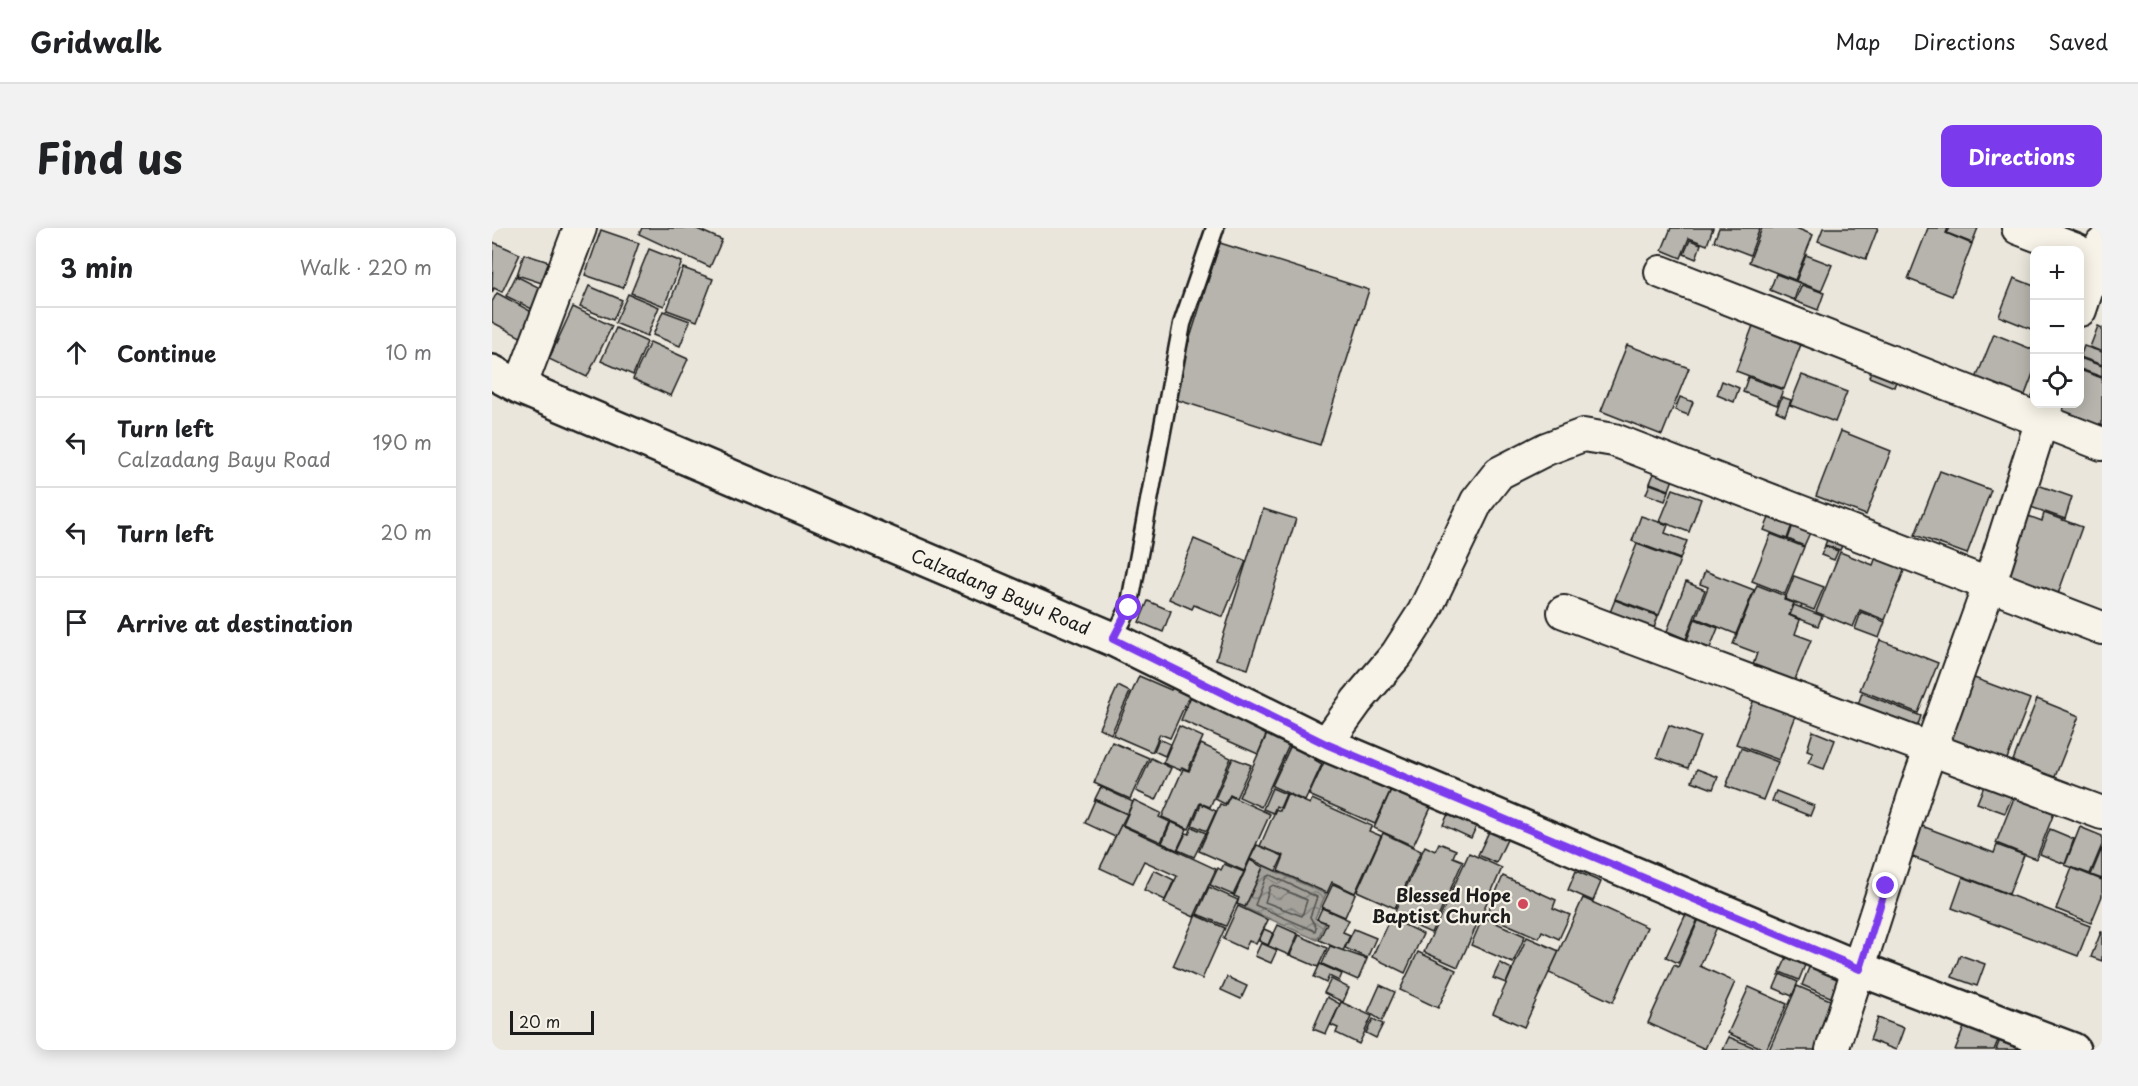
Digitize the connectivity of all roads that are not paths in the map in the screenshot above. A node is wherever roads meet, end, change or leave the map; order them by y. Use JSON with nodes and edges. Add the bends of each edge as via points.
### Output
{"nodes":[{"id":1,"x":580,"y":228,"type":"edge"},
{"id":2,"x":1215,"y":228,"type":"edge"},
{"id":3,"x":2018,"y":228,"type":"edge"},
{"id":4,"x":2091,"y":253,"type":"edge"},
{"id":5,"x":1661,"y":272,"type":"dead end"},
{"id":6,"x":2081,"y":300,"type":"edge"},
{"id":7,"x":506,"y":379,"type":"edge"},
{"id":8,"x":2044,"y":412,"type":"edge"},
{"id":9,"x":2102,"y":444,"type":"edge"},
{"id":10,"x":1989,"y":586,"type":"junction"},
{"id":11,"x":1564,"y":612,"type":"dead end"},
{"id":12,"x":2102,"y":628,"type":"edge"},
{"id":13,"x":1113,"y":639,"type":"junction"},
{"id":14,"x":1326,"y":744,"type":"junction"},
{"id":15,"x":1931,"y":752,"type":"junction"},
{"id":16,"x":2102,"y":813,"type":"edge"},
{"id":17,"x":1860,"y":969,"type":"junction"},
{"id":18,"x":1832,"y":1050,"type":"edge"},
{"id":19,"x":2073,"y":1050,"type":"edge"}],
"edges":[{"from":1,"to":7,"type":"street"},
{"from":2,"to":13,"type":"lane","via":[[1182,324],[1129,608]]},
{"from":3,"to":4,"type":"street"},
{"from":4,"to":6,"type":"street"},
{"from":5,"to":8,"type":"street"},
{"from":7,"to":13,"type":"street","name":"Calzadang Bayu Road"},
{"from":8,"to":9,"type":"street"},
{"from":8,"to":10,"type":"street"},
{"from":10,"to":12,"type":"street"},
{"from":10,"to":14,"type":"street","via":[[1614,440],[1583,435],[1499,473],[1477,501],[1424,612],[1397,654]]},
{"from":10,"to":15,"type":"street"},
{"from":11,"to":15,"type":"street"},
{"from":13,"to":14,"type":"street","name":"Calzadang Bayu Road"},
{"from":14,"to":17,"type":"street","name":"Calzadang Bayu Road"},
{"from":15,"to":16,"type":"street"},
{"from":15,"to":17,"type":"street"},
{"from":17,"to":18,"type":"street"},
{"from":17,"to":19,"type":"street","name":"Calzadang Bayu Road"}]}
